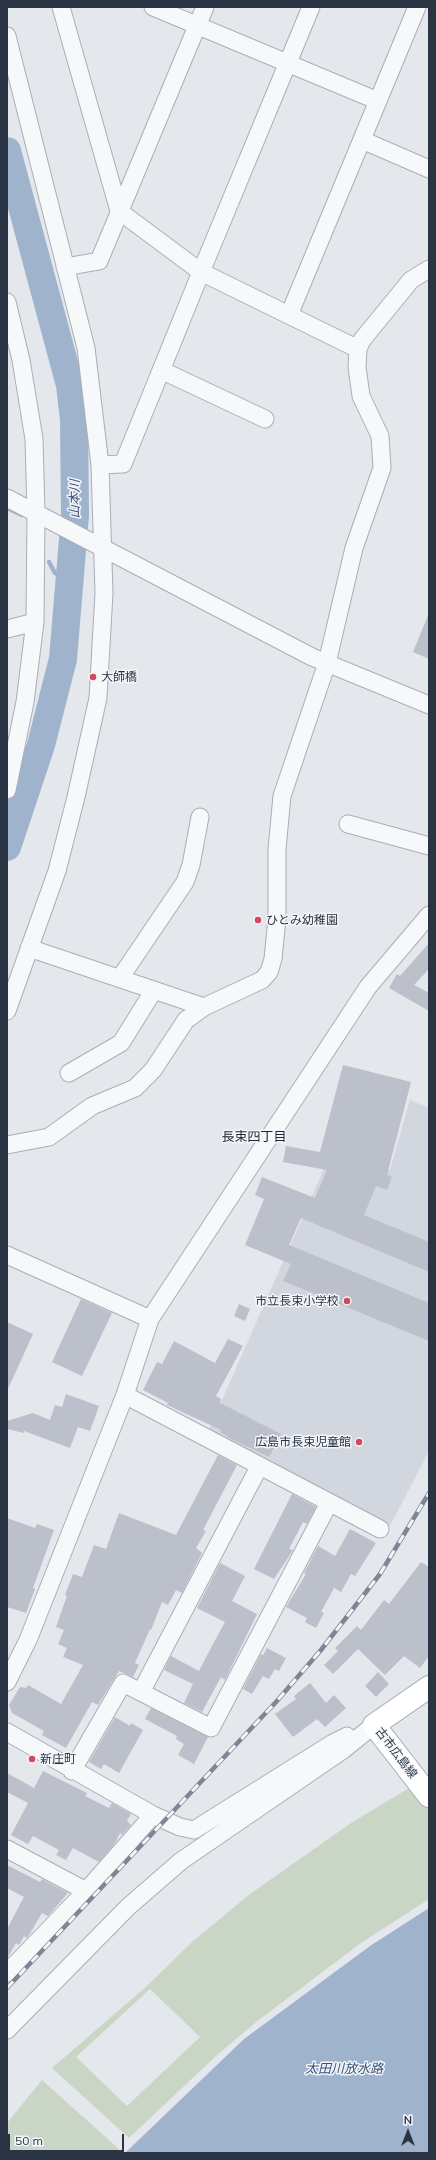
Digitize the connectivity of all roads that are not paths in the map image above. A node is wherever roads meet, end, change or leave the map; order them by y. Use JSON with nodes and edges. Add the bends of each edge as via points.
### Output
{"nodes":[{"id":1,"x":61,"y":7,"type":"edge"},
{"id":2,"x":153,"y":7,"type":"edge"},
{"id":3,"x":205,"y":7,"type":"edge"},
{"id":4,"x":311,"y":7,"type":"edge"},
{"id":5,"x":417,"y":7,"type":"edge"},
{"id":6,"x":197,"y":25,"type":"junction"},
{"id":7,"x":7,"y":36,"type":"edge"},
{"id":8,"x":288,"y":63,"type":"junction"},
{"id":9,"x":378,"y":101,"type":"junction"},
{"id":10,"x":362,"y":140,"type":"junction"},
{"id":11,"x":429,"y":169,"type":"edge"},
{"id":12,"x":119,"y":211,"type":"junction"},
{"id":13,"x":65,"y":267,"type":"junction"},
{"id":14,"x":429,"y":269,"type":"edge"},
{"id":15,"x":201,"y":272,"type":"junction"},
{"id":16,"x":7,"y":302,"type":"edge"},
{"id":17,"x":289,"y":315,"type":"junction"},
{"id":18,"x":358,"y":349,"type":"junction"},
{"id":19,"x":161,"y":370,"type":"junction"},
{"id":20,"x":265,"y":419,"type":"dead end"},
{"id":21,"x":100,"y":465,"type":"junction"},
{"id":22,"x":7,"y":498,"type":"edge"},
{"id":23,"x":41,"y":516,"type":"junction"},
{"id":24,"x":100,"y":546,"type":"junction"},
{"id":25,"x":35,"y":622,"type":"junction"},
{"id":26,"x":7,"y":629,"type":"edge"},
{"id":27,"x":327,"y":663,"type":"junction"},
{"id":28,"x":429,"y":705,"type":"edge"},
{"id":29,"x":7,"y":790,"type":"edge"},
{"id":30,"x":200,"y":817,"type":"dead end"},
{"id":31,"x":348,"y":824,"type":"dead end"},
{"id":32,"x":429,"y":846,"type":"edge"},
{"id":33,"x":429,"y":916,"type":"edge"},
{"id":34,"x":29,"y":948,"type":"junction"},
{"id":35,"x":120,"y":978,"type":"junction"},
{"id":36,"x":154,"y":990,"type":"junction"},
{"id":37,"x":204,"y":1007,"type":"junction"},
{"id":38,"x":7,"y":1011,"type":"edge"},
{"id":39,"x":70,"y":1073,"type":"dead end"},
{"id":40,"x":7,"y":1145,"type":"edge"},
{"id":41,"x":7,"y":1255,"type":"edge"},
{"id":42,"x":150,"y":1319,"type":"junction"},
{"id":43,"x":125,"y":1394,"type":"junction"},
{"id":44,"x":259,"y":1467,"type":"junction"},
{"id":45,"x":329,"y":1503,"type":"junction"},
{"id":46,"x":380,"y":1529,"type":"dead end"},
{"id":47,"x":7,"y":1682,"type":"edge"},
{"id":48,"x":429,"y":1687,"type":"edge"},
{"id":49,"x":141,"y":1692,"type":"junction"},
{"id":50,"x":7,"y":1732,"type":"edge"},
{"id":51,"x":380,"y":1732,"type":"junction"},
{"id":52,"x":72,"y":1771,"type":"junction"},
{"id":53,"x":429,"y":1796,"type":"edge"},
{"id":54,"x":153,"y":1815,"type":"junction"},
{"id":55,"x":7,"y":1848,"type":"edge"},
{"id":56,"x":86,"y":1891,"type":"junction"},
{"id":57,"x":11,"y":1963,"type":"edge"},
{"id":58,"x":7,"y":2030,"type":"edge"}],
"edges":[{"from":1,"to":12,"type":"street"},
{"from":2,"to":6,"type":"street"},
{"from":3,"to":6,"type":"street"},
{"from":4,"to":8,"type":"street"},
{"from":5,"to":9,"type":"street"},
{"from":6,"to":8,"type":"street"},
{"from":6,"to":12,"type":"street"},
{"from":7,"to":13,"type":"street"},
{"from":8,"to":9,"type":"street"},
{"from":8,"to":15,"type":"street"},
{"from":9,"to":10,"type":"street"},
{"from":10,"to":11,"type":"street"},
{"from":10,"to":17,"type":"street"},
{"from":12,"to":13,"type":"street","via":[[98,260]]},
{"from":12,"to":15,"type":"street"},
{"from":13,"to":21,"type":"street","via":[[86,348]]},
{"from":14,"to":18,"type":"street","via":[[411,280],[362,340]]},
{"from":15,"to":17,"type":"street"},
{"from":15,"to":19,"type":"street"},
{"from":16,"to":23,"type":"street","via":[[21,360],[34,439]]},
{"from":17,"to":18,"type":"street"},
{"from":18,"to":27,"type":"street","via":[[357,367],[362,396],[380,436],[382,468],[354,548]]},
{"from":19,"to":20,"type":"street"},
{"from":19,"to":21,"type":"street","via":[[124,464]]},
{"from":21,"to":24,"type":"street"},
{"from":22,"to":23,"type":"street"},
{"from":23,"to":24,"type":"street"},
{"from":23,"to":25,"type":"street"},
{"from":24,"to":27,"type":"street"},
{"from":24,"to":34,"type":"street","via":[[104,593],[98,698],[57,872]]},
{"from":25,"to":26,"type":"street"},
{"from":25,"to":29,"type":"street","via":[[25,702]]},
{"from":27,"to":28,"type":"street"},
{"from":27,"to":37,"type":"street","via":[[282,796],[277,848],[277,918],[273,959],[269,972],[262,980]]},
{"from":30,"to":35,"type":"street","via":[[191,865],[185,882]]},
{"from":31,"to":32,"type":"street"},
{"from":33,"to":42,"type":"street","via":[[368,988]]},
{"from":34,"to":35,"type":"street"},
{"from":34,"to":38,"type":"street"},
{"from":35,"to":36,"type":"street"},
{"from":36,"to":37,"type":"street"},
{"from":36,"to":39,"type":"street","via":[[121,1043]]},
{"from":37,"to":40,"type":"street","via":[[186,1020],[153,1070],[135,1088],[92,1106],[49,1137]]},
{"from":41,"to":42,"type":"street"},
{"from":42,"to":43,"type":"street"},
{"from":43,"to":44,"type":"street"},
{"from":43,"to":47,"type":"street","via":[[28,1640]]},
{"from":44,"to":45,"type":"street"},
{"from":44,"to":49,"type":"street"},
{"from":45,"to":46,"type":"street"},
{"from":45,"to":49,"type":"street","via":[[211,1728]]},
{"from":48,"to":51,"type":"main road","name":"古市広島線"},
{"from":49,"to":52,"type":"street","via":[[124,1683]]},
{"from":50,"to":52,"type":"street"},
{"from":51,"to":53,"type":"main road","name":"古市広島線"},
{"from":51,"to":54,"type":"street","via":[[333,1743],[194,1830]]},
{"from":51,"to":58,"type":"street","via":[[343,1750],[181,1861],[128,1907]]},
{"from":52,"to":54,"type":"street"},
{"from":54,"to":56,"type":"street"},
{"from":55,"to":56,"type":"street"},
{"from":56,"to":57,"type":"street"}]}
